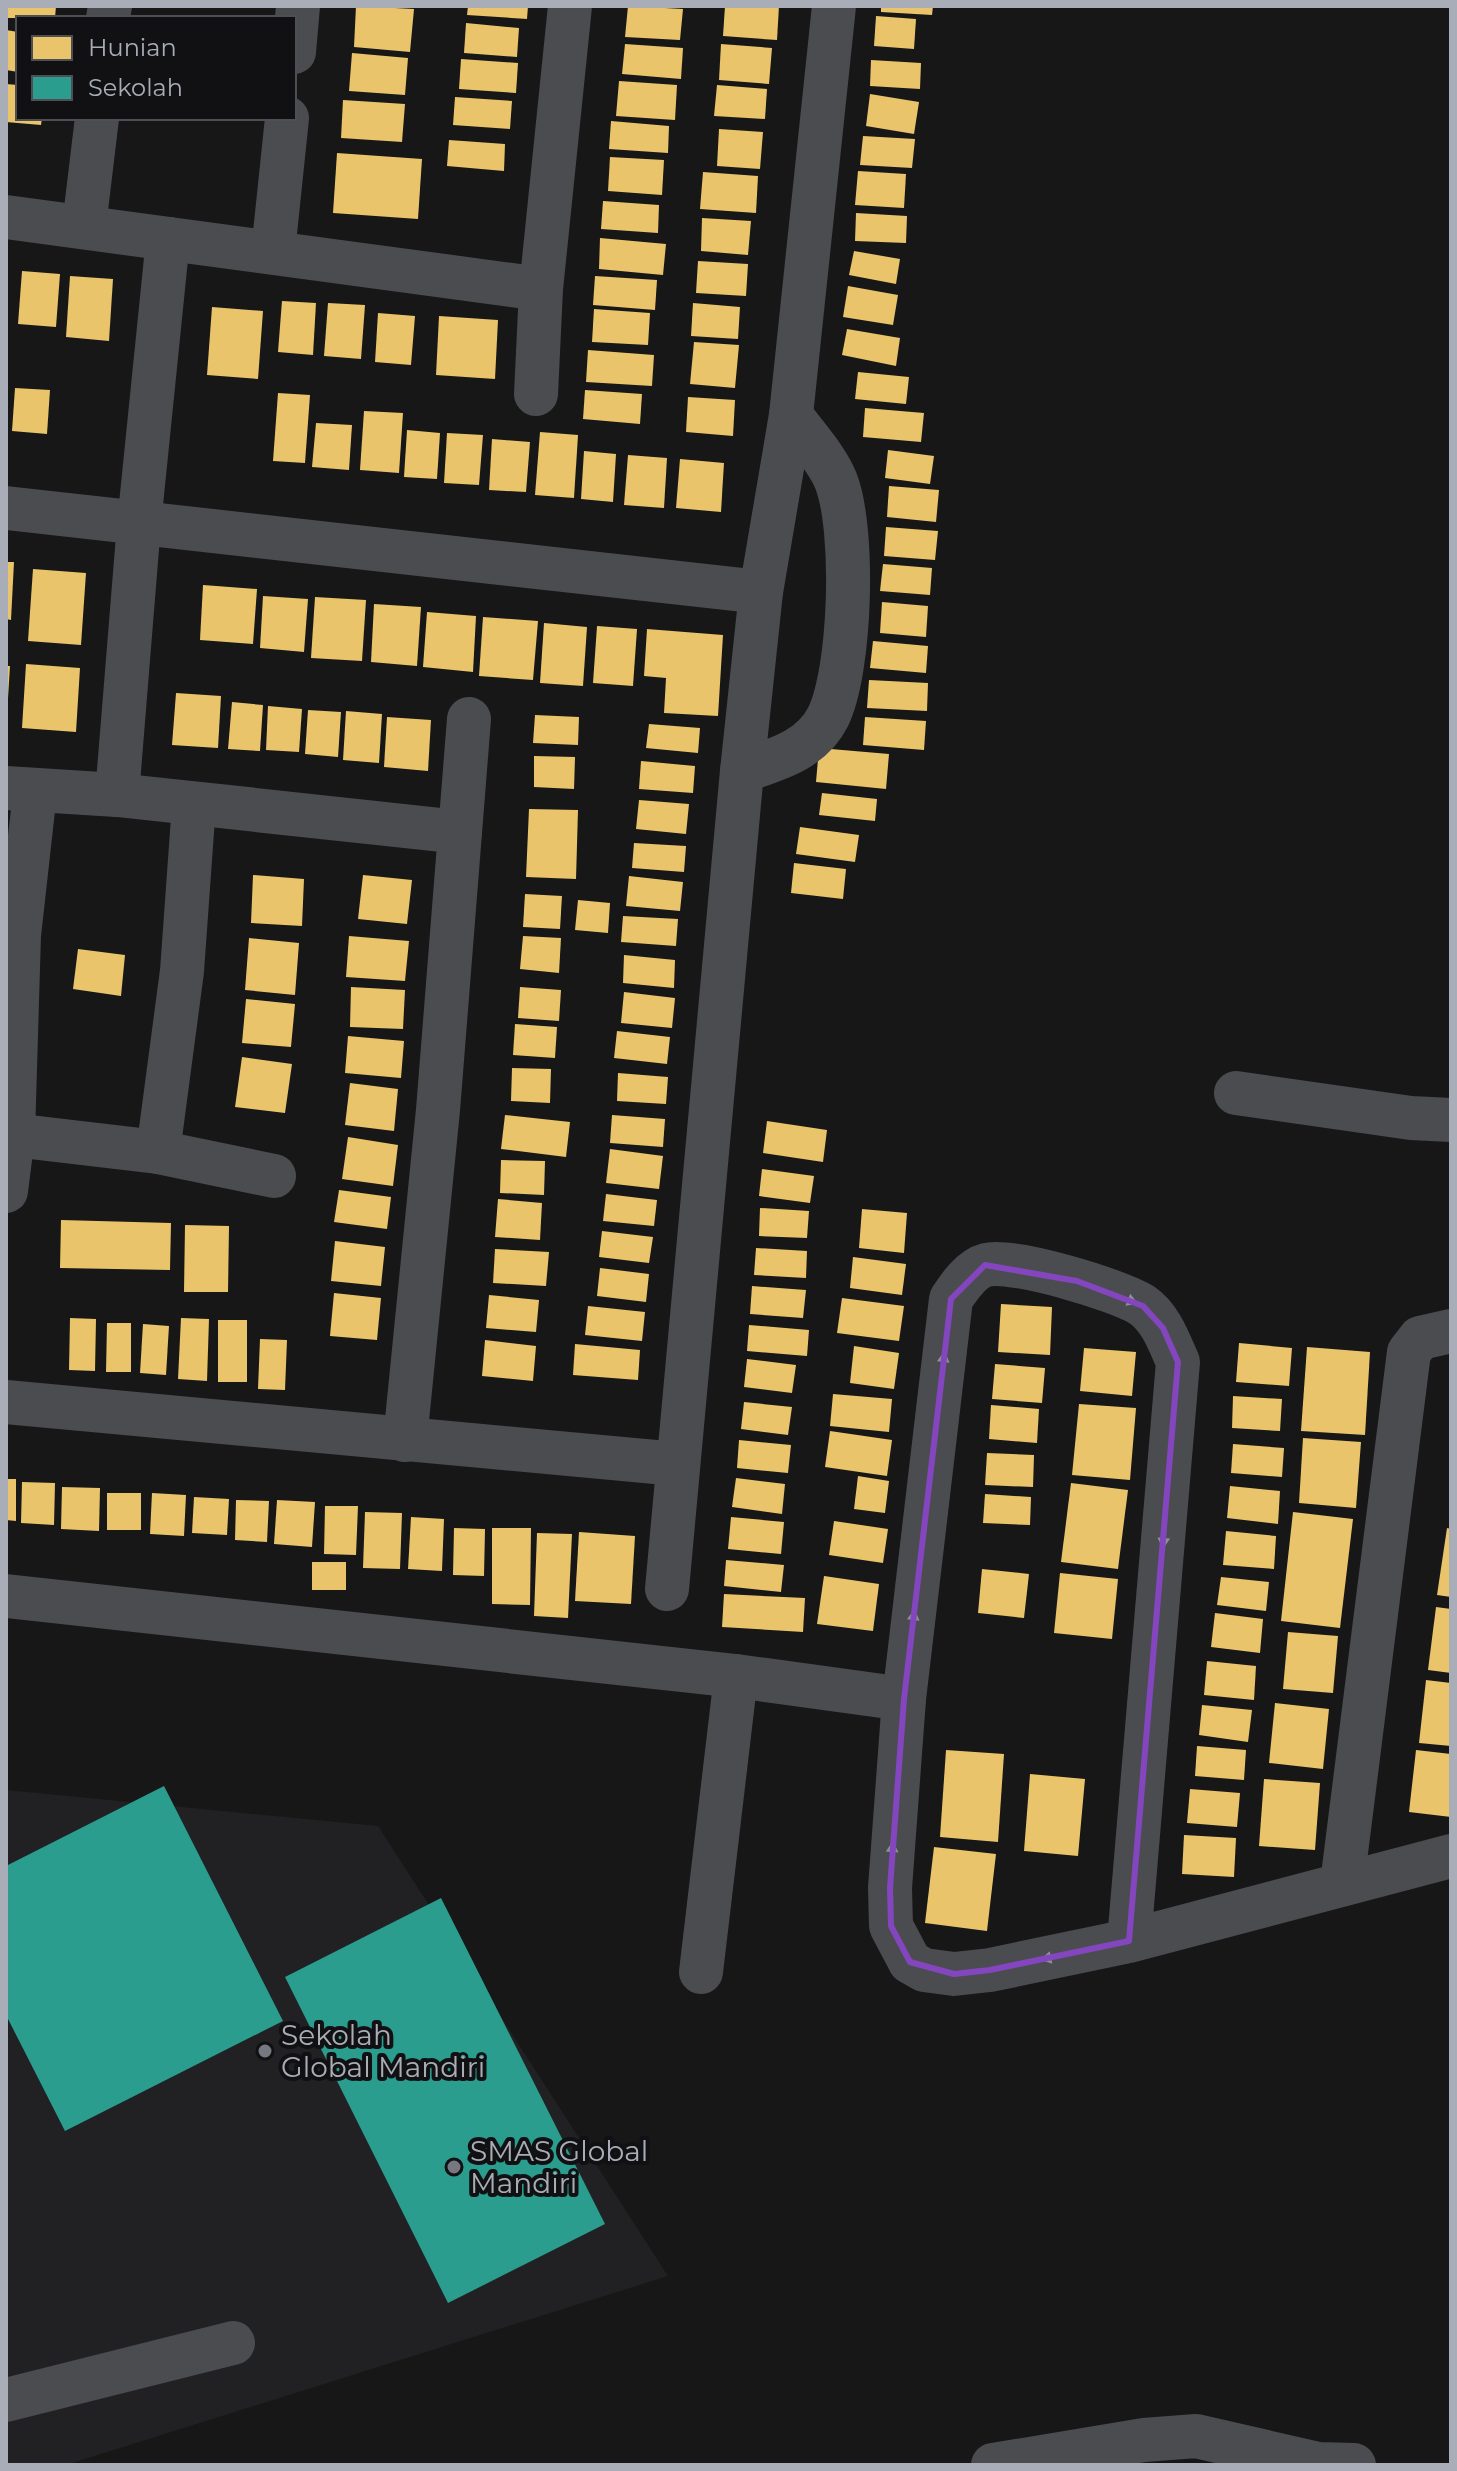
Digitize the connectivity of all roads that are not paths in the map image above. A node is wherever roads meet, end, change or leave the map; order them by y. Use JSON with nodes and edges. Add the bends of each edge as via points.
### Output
{"nodes":[{"id":1,"x":298,"y":6,"type":"edge"},
{"id":2,"x":570,"y":6,"type":"edge"},
{"id":3,"x":834,"y":6,"type":"edge"},
{"id":4,"x":296,"y":29,"type":"edge"},
{"id":5,"x":97,"y":120,"type":"edge"},
{"id":6,"x":287,"y":120,"type":"edge"},
{"id":7,"x":6,"y":217,"type":"edge"},
{"id":8,"x":84,"y":226,"type":"junction"},
{"id":9,"x":168,"y":239,"type":"junction"},
{"id":10,"x":273,"y":252,"type":"junction"},
{"id":11,"x":541,"y":289,"type":"junction"},
{"id":12,"x":536,"y":394,"type":"dead end"},
{"id":13,"x":791,"y":415,"type":"junction"},
{"id":14,"x":6,"y":508,"type":"edge"},
{"id":15,"x":139,"y":524,"type":"junction"},
{"id":16,"x":761,"y":592,"type":"junction"},
{"id":17,"x":469,"y":719,"type":"dead end"},
{"id":18,"x":742,"y":771,"type":"junction"},
{"id":19,"x":20,"y":790,"type":"edge"},
{"id":20,"x":117,"y":795,"type":"junction"},
{"id":21,"x":194,"y":804,"type":"junction"},
{"id":22,"x":460,"y":832,"type":"junction"},
{"id":23,"x":1236,"y":1093,"type":"dead end"},
{"id":24,"x":1451,"y":1120,"type":"edge"},
{"id":25,"x":13,"y":1135,"type":"junction"},
{"id":26,"x":158,"y":1152,"type":"junction"},
{"id":27,"x":274,"y":1176,"type":"dead end"},
{"id":28,"x":6,"y":1191,"type":"edge"},
{"id":29,"x":1451,"y":1331,"type":"edge"},
{"id":30,"x":6,"y":1402,"type":"edge"},
{"id":31,"x":405,"y":1440,"type":"junction"},
{"id":32,"x":677,"y":1464,"type":"junction"},
{"id":33,"x":667,"y":1589,"type":"dead end"},
{"id":34,"x":6,"y":1596,"type":"edge"},
{"id":35,"x":736,"y":1676,"type":"junction"},
{"id":36,"x":904,"y":1699,"type":"junction"},
{"id":37,"x":1451,"y":1856,"type":"edge"},
{"id":38,"x":1342,"y":1884,"type":"junction"},
{"id":39,"x":1129,"y":1941,"type":"junction"},
{"id":40,"x":701,"y":1972,"type":"dead end"},
{"id":41,"x":233,"y":2343,"type":"dead end"},
{"id":42,"x":6,"y":2400,"type":"edge"},
{"id":43,"x":993,"y":2465,"type":"edge"},
{"id":44,"x":1354,"y":2465,"type":"edge"}],
"edges":[{"from":1,"to":4,"type":"street"},
{"from":2,"to":11,"type":"street"},
{"from":3,"to":13,"type":"street"},
{"from":5,"to":8,"type":"street"},
{"from":6,"to":10,"type":"street"},
{"from":7,"to":8,"type":"street"},
{"from":8,"to":9,"type":"street"},
{"from":9,"to":10,"type":"street"},
{"from":9,"to":15,"type":"street"},
{"from":10,"to":11,"type":"street"},
{"from":11,"to":12,"type":"street"},
{"from":13,"to":16,"type":"street"},
{"from":13,"to":18,"type":"street","via":[[835,479],[843,508],[849,551],[840,678],[827,719],[793,754]]},
{"from":14,"to":15,"type":"street"},
{"from":15,"to":16,"type":"street"},
{"from":15,"to":20,"type":"street"},
{"from":16,"to":18,"type":"street"},
{"from":17,"to":22,"type":"street"},
{"from":18,"to":32,"type":"street"},
{"from":19,"to":20,"type":"street"},
{"from":19,"to":25,"type":"street"},
{"from":20,"to":21,"type":"street"},
{"from":21,"to":22,"type":"street"},
{"from":21,"to":26,"type":"street","via":[[182,971]]},
{"from":22,"to":31,"type":"street"},
{"from":23,"to":24,"type":"street"},
{"from":25,"to":26,"type":"street"},
{"from":25,"to":28,"type":"street"},
{"from":26,"to":27,"type":"street"},
{"from":29,"to":38,"type":"street","via":[[1420,1338],[1409,1352]]},
{"from":30,"to":31,"type":"street"},
{"from":31,"to":32,"type":"street"},
{"from":32,"to":33,"type":"street"},
{"from":34,"to":35,"type":"street"},
{"from":35,"to":36,"type":"street"},
{"from":35,"to":40,"type":"street"},
{"from":39,"to":36,"type":"street","one_way":true,"via":[[954,1974],[924,1970],[910,1962],[891,1926],[890,1900]]},
{"from":36,"to":39,"type":"street","one_way":true,"via":[[951,1299],[985,1265],[1016,1266],[1077,1281],[1143,1306],[1163,1328],[1178,1362]]},
{"from":37,"to":38,"type":"street"},
{"from":38,"to":39,"type":"street"},
{"from":41,"to":42,"type":"street"},
{"from":43,"to":44,"type":"street","via":[[1196,2436],[1305,2461]]}]}
